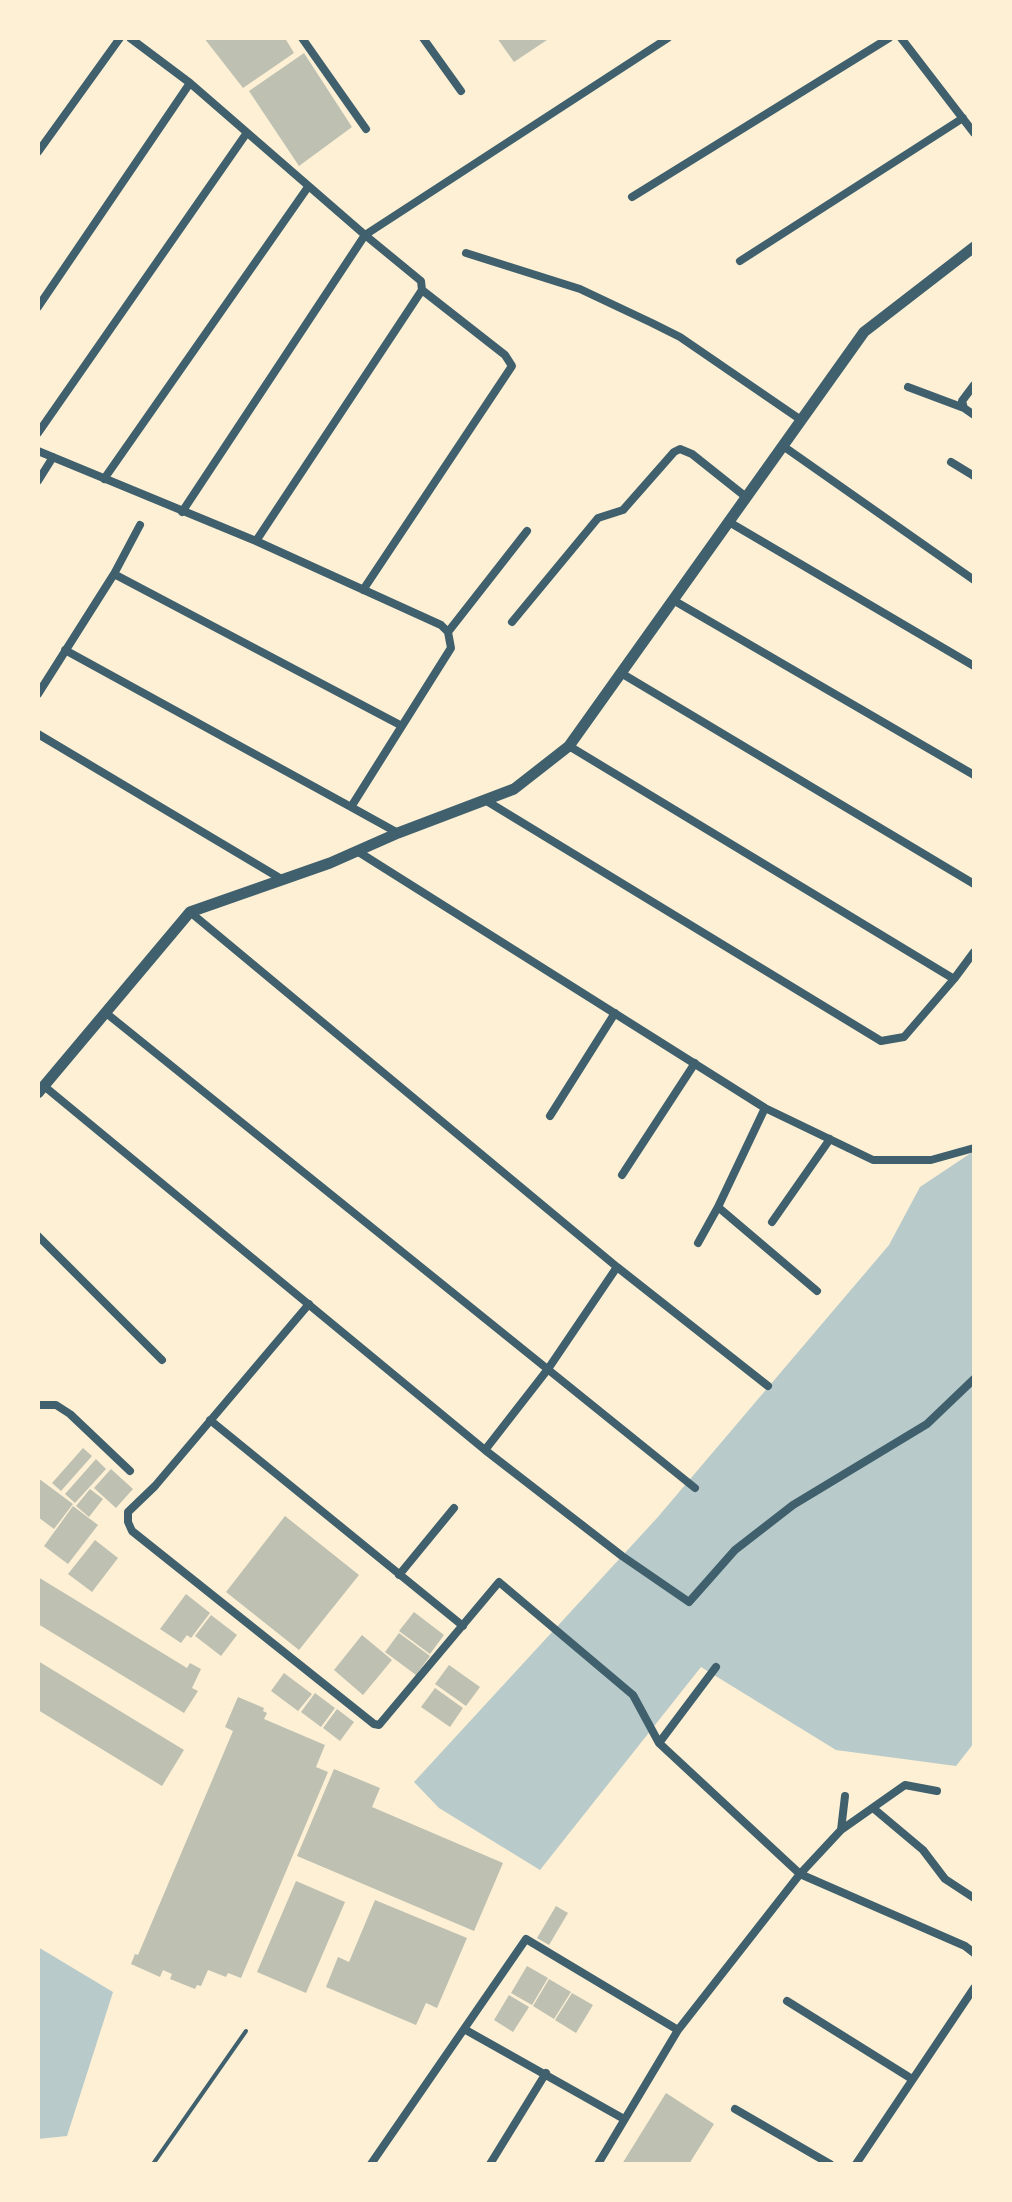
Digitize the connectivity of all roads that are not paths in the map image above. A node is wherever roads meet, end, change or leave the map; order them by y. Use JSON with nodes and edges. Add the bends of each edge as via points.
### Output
{"nodes":[{"id":1,"x":120,"y":38,"type":"edge"},
{"id":2,"x":130,"y":38,"type":"edge"},
{"id":3,"x":302,"y":38,"type":"edge"},
{"id":4,"x":423,"y":38,"type":"edge"},
{"id":5,"x":668,"y":38,"type":"edge"},
{"id":6,"x":889,"y":38,"type":"edge"},
{"id":7,"x":901,"y":38,"type":"edge"},
{"id":8,"x":190,"y":83,"type":"junction"},
{"id":9,"x":461,"y":91,"type":"dead end"},
{"id":10,"x":963,"y":118,"type":"junction"},
{"id":11,"x":366,"y":129,"type":"dead end"},
{"id":12,"x":974,"y":133,"type":"edge"},
{"id":13,"x":246,"y":134,"type":"junction"},
{"id":14,"x":38,"y":152,"type":"edge"},
{"id":15,"x":308,"y":187,"type":"junction"},
{"id":16,"x":632,"y":197,"type":"dead end"},
{"id":17,"x":365,"y":235,"type":"junction"},
{"id":18,"x":974,"y":247,"type":"edge"},
{"id":19,"x":466,"y":253,"type":"dead end"},
{"id":20,"x":740,"y":261,"type":"dead end"},
{"id":21,"x":422,"y":290,"type":"junction"},
{"id":22,"x":38,"y":307,"type":"edge"},
{"id":23,"x":974,"y":385,"type":"edge"},
{"id":24,"x":908,"y":387,"type":"dead end"},
{"id":25,"x":964,"y":408,"type":"junction"},
{"id":26,"x":974,"y":415,"type":"edge"},
{"id":27,"x":801,"y":420,"type":"junction"},
{"id":28,"x":38,"y":433,"type":"edge"},
{"id":29,"x":783,"y":446,"type":"junction"},
{"id":30,"x":38,"y":451,"type":"edge"},
{"id":31,"x":53,"y":457,"type":"junction"},
{"id":32,"x":951,"y":462,"type":"dead end"},
{"id":33,"x":974,"y":476,"type":"edge"},
{"id":34,"x":104,"y":479,"type":"junction"},
{"id":35,"x":38,"y":481,"type":"edge"},
{"id":36,"x":746,"y":497,"type":"junction"},
{"id":37,"x":182,"y":512,"type":"junction"},
{"id":38,"x":729,"y":522,"type":"junction"},
{"id":39,"x":140,"y":525,"type":"dead end"},
{"id":40,"x":527,"y":531,"type":"dead end"},
{"id":41,"x":256,"y":541,"type":"junction"},
{"id":42,"x":114,"y":574,"type":"junction"},
{"id":43,"x":974,"y":580,"type":"edge"},
{"id":44,"x":363,"y":590,"type":"junction"},
{"id":45,"x":673,"y":600,"type":"junction"},
{"id":46,"x":512,"y":622,"type":"dead end"},
{"id":47,"x":448,"y":632,"type":"junction"},
{"id":48,"x":65,"y":650,"type":"junction"},
{"id":49,"x":974,"y":666,"type":"edge"},
{"id":50,"x":621,"y":673,"type":"junction"},
{"id":51,"x":38,"y":694,"type":"edge"},
{"id":52,"x":402,"y":726,"type":"junction"},
{"id":53,"x":38,"y":734,"type":"edge"},
{"id":54,"x":569,"y":746,"type":"junction"},
{"id":55,"x":974,"y":775,"type":"edge"},
{"id":56,"x":485,"y":800,"type":"junction"},
{"id":57,"x":351,"y":807,"type":"junction"},
{"id":58,"x":398,"y":833,"type":"junction"},
{"id":59,"x":357,"y":851,"type":"junction"},
{"id":60,"x":283,"y":880,"type":"junction"},
{"id":61,"x":974,"y":884,"type":"edge"},
{"id":62,"x":190,"y":912,"type":"junction"},
{"id":63,"x":974,"y":952,"type":"edge"},
{"id":64,"x":954,"y":979,"type":"junction"},
{"id":65,"x":106,"y":1013,"type":"junction"},
{"id":66,"x":615,"y":1013,"type":"junction"},
{"id":67,"x":695,"y":1063,"type":"junction"},
{"id":68,"x":41,"y":1090,"type":"edge"},
{"id":69,"x":765,"y":1108,"type":"junction"},
{"id":70,"x":550,"y":1116,"type":"dead end"},
{"id":71,"x":830,"y":1139,"type":"junction"},
{"id":72,"x":974,"y":1148,"type":"edge"},
{"id":73,"x":622,"y":1175,"type":"dead end"},
{"id":74,"x":718,"y":1207,"type":"junction"},
{"id":75,"x":772,"y":1222,"type":"dead end"},
{"id":76,"x":38,"y":1236,"type":"edge"},
{"id":77,"x":698,"y":1243,"type":"dead end"},
{"id":78,"x":617,"y":1267,"type":"junction"},
{"id":79,"x":817,"y":1291,"type":"dead end"},
{"id":80,"x":309,"y":1304,"type":"junction"},
{"id":81,"x":162,"y":1360,"type":"dead end"},
{"id":82,"x":548,"y":1369,"type":"junction"},
{"id":83,"x":974,"y":1379,"type":"edge"},
{"id":84,"x":768,"y":1386,"type":"dead end"},
{"id":85,"x":38,"y":1405,"type":"edge"},
{"id":86,"x":210,"y":1420,"type":"junction"},
{"id":87,"x":485,"y":1450,"type":"junction"},
{"id":88,"x":130,"y":1471,"type":"dead end"},
{"id":89,"x":695,"y":1488,"type":"dead end"},
{"id":90,"x":454,"y":1508,"type":"dead end"},
{"id":91,"x":399,"y":1575,"type":"junction"},
{"id":92,"x":463,"y":1626,"type":"junction"},
{"id":93,"x":716,"y":1667,"type":"dead end"},
{"id":94,"x":659,"y":1743,"type":"junction"},
{"id":95,"x":937,"y":1791,"type":"dead end"},
{"id":96,"x":845,"y":1796,"type":"dead end"},
{"id":97,"x":873,"y":1808,"type":"junction"},
{"id":98,"x":841,"y":1830,"type":"junction"},
{"id":99,"x":800,"y":1874,"type":"junction"},
{"id":100,"x":974,"y":1898,"type":"edge"},
{"id":101,"x":974,"y":1953,"type":"edge"},
{"id":102,"x":974,"y":1988,"type":"edge"},
{"id":103,"x":787,"y":2001,"type":"dead end"},
{"id":104,"x":464,"y":2029,"type":"junction"},
{"id":105,"x":678,"y":2030,"type":"junction"},
{"id":106,"x":246,"y":2031,"type":"dead end"},
{"id":107,"x":546,"y":2073,"type":"junction"},
{"id":108,"x":912,"y":2079,"type":"junction"},
{"id":109,"x":735,"y":2109,"type":"dead end"},
{"id":110,"x":624,"y":2119,"type":"junction"},
{"id":111,"x":153,"y":2164,"type":"edge"},
{"id":112,"x":371,"y":2164,"type":"edge"},
{"id":113,"x":490,"y":2164,"type":"edge"},
{"id":114,"x":598,"y":2164,"type":"edge"},
{"id":115,"x":830,"y":2164,"type":"edge"},
{"id":116,"x":856,"y":2164,"type":"edge"}],
"edges":[{"from":1,"to":14,"type":"street"},
{"from":2,"to":8,"type":"street"},
{"from":3,"to":11,"type":"street"},
{"from":4,"to":9,"type":"street"},
{"from":5,"to":17,"type":"street"},
{"from":6,"to":16,"type":"street"},
{"from":7,"to":10,"type":"street"},
{"from":8,"to":13,"type":"street"},
{"from":8,"to":22,"type":"street"},
{"from":10,"to":12,"type":"street"},
{"from":10,"to":20,"type":"street"},
{"from":13,"to":15,"type":"street"},
{"from":13,"to":28,"type":"street"},
{"from":15,"to":17,"type":"street"},
{"from":15,"to":34,"type":"street"},
{"from":17,"to":21,"type":"street","via":[[421,281]]},
{"from":17,"to":37,"type":"street"},
{"from":18,"to":27,"type":"street","via":[[864,332]]},
{"from":19,"to":27,"type":"street","via":[[580,289],[680,337]]},
{"from":21,"to":41,"type":"street"},
{"from":21,"to":44,"type":"street","via":[[512,366]]},
{"from":23,"to":25,"type":"street","via":[[964,396]]},
{"from":24,"to":25,"type":"street"},
{"from":25,"to":26,"type":"street"},
{"from":27,"to":29,"type":"street"},
{"from":29,"to":36,"type":"street"},
{"from":29,"to":43,"type":"street"},
{"from":30,"to":31,"type":"street"},
{"from":31,"to":34,"type":"street"},
{"from":31,"to":35,"type":"street"},
{"from":32,"to":33,"type":"street"},
{"from":34,"to":37,"type":"street"},
{"from":36,"to":38,"type":"street"},
{"from":36,"to":46,"type":"street","via":[[680,449],[623,510],[598,518]]},
{"from":37,"to":41,"type":"street"},
{"from":38,"to":45,"type":"street"},
{"from":38,"to":49,"type":"street"},
{"from":39,"to":42,"type":"street"},
{"from":40,"to":47,"type":"street"},
{"from":41,"to":44,"type":"street"},
{"from":42,"to":48,"type":"street"},
{"from":42,"to":52,"type":"street"},
{"from":44,"to":47,"type":"street"},
{"from":45,"to":50,"type":"street"},
{"from":45,"to":55,"type":"street"},
{"from":47,"to":52,"type":"street","via":[[451,648]]},
{"from":48,"to":51,"type":"street"},
{"from":48,"to":57,"type":"street"},
{"from":50,"to":54,"type":"street"},
{"from":50,"to":61,"type":"street"},
{"from":52,"to":57,"type":"street"},
{"from":53,"to":60,"type":"street"},
{"from":54,"to":56,"type":"street","via":[[514,789]]},
{"from":54,"to":64,"type":"street"},
{"from":56,"to":58,"type":"street"},
{"from":56,"to":64,"type":"street","via":[[881,1041],[904,1037]]},
{"from":57,"to":58,"type":"street"},
{"from":58,"to":59,"type":"street"},
{"from":59,"to":60,"type":"street"},
{"from":59,"to":66,"type":"street"},
{"from":60,"to":62,"type":"street"},
{"from":62,"to":65,"type":"street"},
{"from":62,"to":78,"type":"street"},
{"from":63,"to":64,"type":"street"},
{"from":65,"to":68,"type":"street"},
{"from":65,"to":82,"type":"street"},
{"from":66,"to":67,"type":"street"},
{"from":66,"to":70,"type":"street"},
{"from":67,"to":69,"type":"street"},
{"from":67,"to":73,"type":"street"},
{"from":68,"to":80,"type":"street"},
{"from":69,"to":71,"type":"street"},
{"from":69,"to":74,"type":"street"},
{"from":71,"to":72,"type":"street","via":[[873,1160],[931,1160]]},
{"from":71,"to":75,"type":"street"},
{"from":74,"to":77,"type":"street"},
{"from":74,"to":79,"type":"street"},
{"from":76,"to":81,"type":"street"},
{"from":78,"to":82,"type":"street"},
{"from":78,"to":84,"type":"street"},
{"from":80,"to":86,"type":"street"},
{"from":80,"to":87,"type":"street"},
{"from":82,"to":87,"type":"street"},
{"from":82,"to":89,"type":"street"},
{"from":83,"to":87,"type":"street","via":[[927,1424],[781,1514],[735,1550],[689,1602]]},
{"from":85,"to":88,"type":"street","via":[[56,1405],[70,1414]]},
{"from":86,"to":91,"type":"street"},
{"from":86,"to":92,"type":"street","via":[[128,1512],[132,1531],[374,1724],[383,1723]]},
{"from":90,"to":91,"type":"street"},
{"from":91,"to":92,"type":"street"},
{"from":92,"to":94,"type":"street","via":[[499,1582],[633,1695]]},
{"from":93,"to":94,"type":"street"},
{"from":94,"to":99,"type":"street"},
{"from":95,"to":97,"type":"street","via":[[905,1785]]},
{"from":96,"to":98,"type":"street"},
{"from":97,"to":98,"type":"street"},
{"from":97,"to":100,"type":"street","via":[[923,1850],[945,1879]]},
{"from":98,"to":99,"type":"street"},
{"from":99,"to":101,"type":"street"},
{"from":99,"to":105,"type":"street"},
{"from":102,"to":108,"type":"street"},
{"from":103,"to":108,"type":"street"},
{"from":104,"to":105,"type":"street","via":[[526,1939]]},
{"from":104,"to":107,"type":"street"},
{"from":104,"to":112,"type":"street"},
{"from":105,"to":110,"type":"street"},
{"from":106,"to":111,"type":"lane"},
{"from":107,"to":110,"type":"street"},
{"from":107,"to":113,"type":"street"},
{"from":108,"to":116,"type":"street"},
{"from":109,"to":115,"type":"street"},
{"from":110,"to":114,"type":"street"}]}
